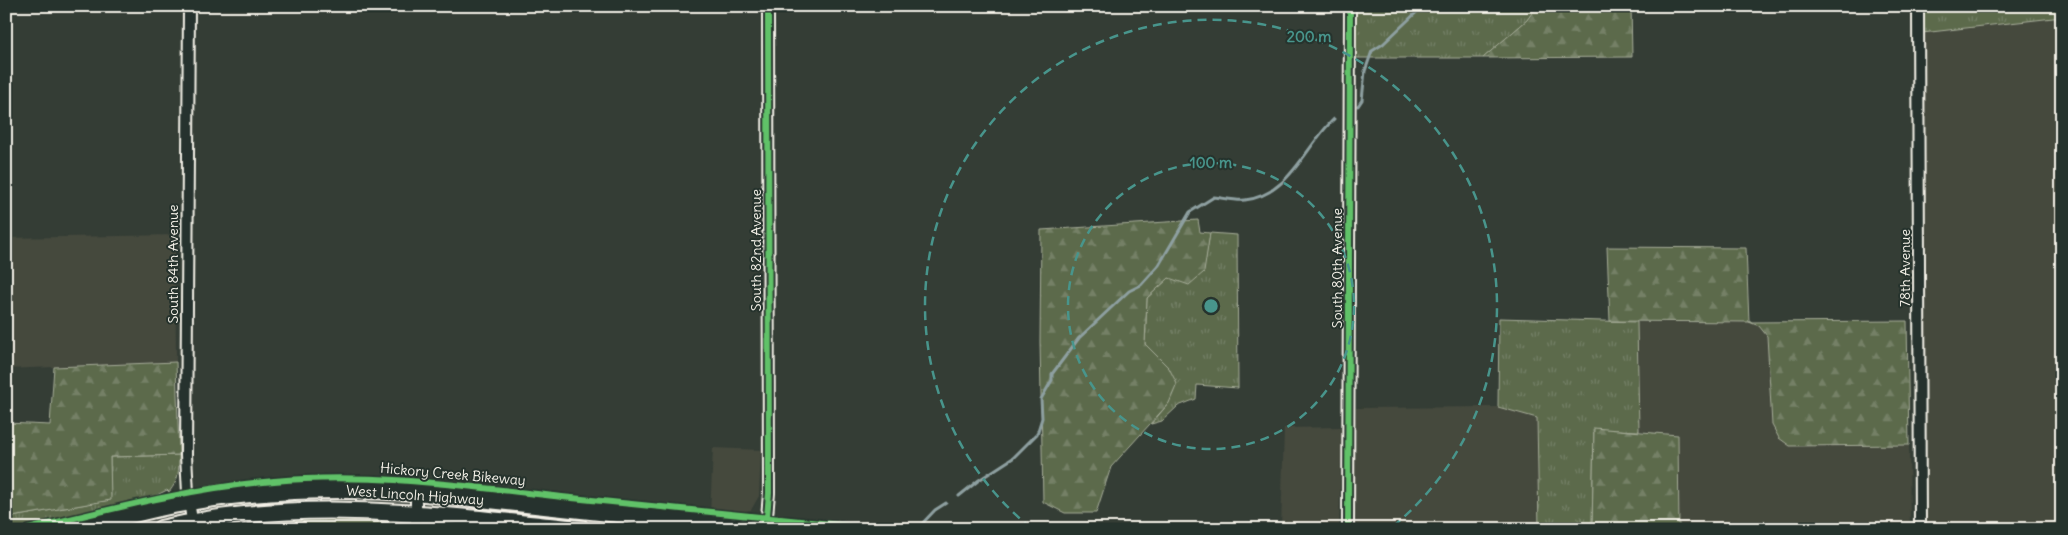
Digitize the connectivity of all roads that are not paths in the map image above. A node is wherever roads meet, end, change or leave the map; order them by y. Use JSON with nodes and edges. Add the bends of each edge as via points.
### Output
{"nodes":[{"id":1,"x":190,"y":6,"type":"edge"},
{"id":2,"x":768,"y":6,"type":"edge"},
{"id":3,"x":1350,"y":6,"type":"edge"},
{"id":4,"x":1918,"y":6,"type":"edge"},
{"id":5,"x":416,"y":492,"type":"junction"},
{"id":6,"x":189,"y":502,"type":"junction"},
{"id":7,"x":192,"y":521,"type":"junction"},
{"id":8,"x":416,"y":521,"type":"edge"},
{"id":9,"x":75,"y":529,"type":"edge"},
{"id":10,"x":161,"y":529,"type":"edge"},
{"id":11,"x":581,"y":529,"type":"edge"},
{"id":12,"x":758,"y":529,"type":"edge"},
{"id":13,"x":1348,"y":529,"type":"edge"},
{"id":14,"x":1920,"y":529,"type":"edge"}],
"edges":[{"from":1,"to":6,"type":"street","name":"South 84th Avenue","via":[[186,445]]},
{"from":2,"to":12,"type":"street","name":"South 82nd Avenue","via":[[769,493],[767,516]]},
{"from":3,"to":13,"type":"street","name":"South 80th Avenue"},
{"from":4,"to":14,"type":"street","name":"78th Avenue"},
{"from":5,"to":6,"type":"main road","name":"West Lincoln Highway","via":[[308,490]]},
{"from":5,"to":8,"type":"street"},
{"from":5,"to":12,"type":"main road","name":"West Lincoln Highway"},
{"from":6,"to":7,"type":"street","name":"South 84th Avenue"},
{"from":6,"to":9,"type":"main road","name":"West Lincoln Highway"},
{"from":7,"to":8,"type":"main road","name":"West Lincoln Highway","via":[[309,510],[361,510]]},
{"from":7,"to":10,"type":"main road","name":"West Lincoln Highway"},
{"from":8,"to":11,"type":"main road","name":"West Lincoln Highway"}]}
